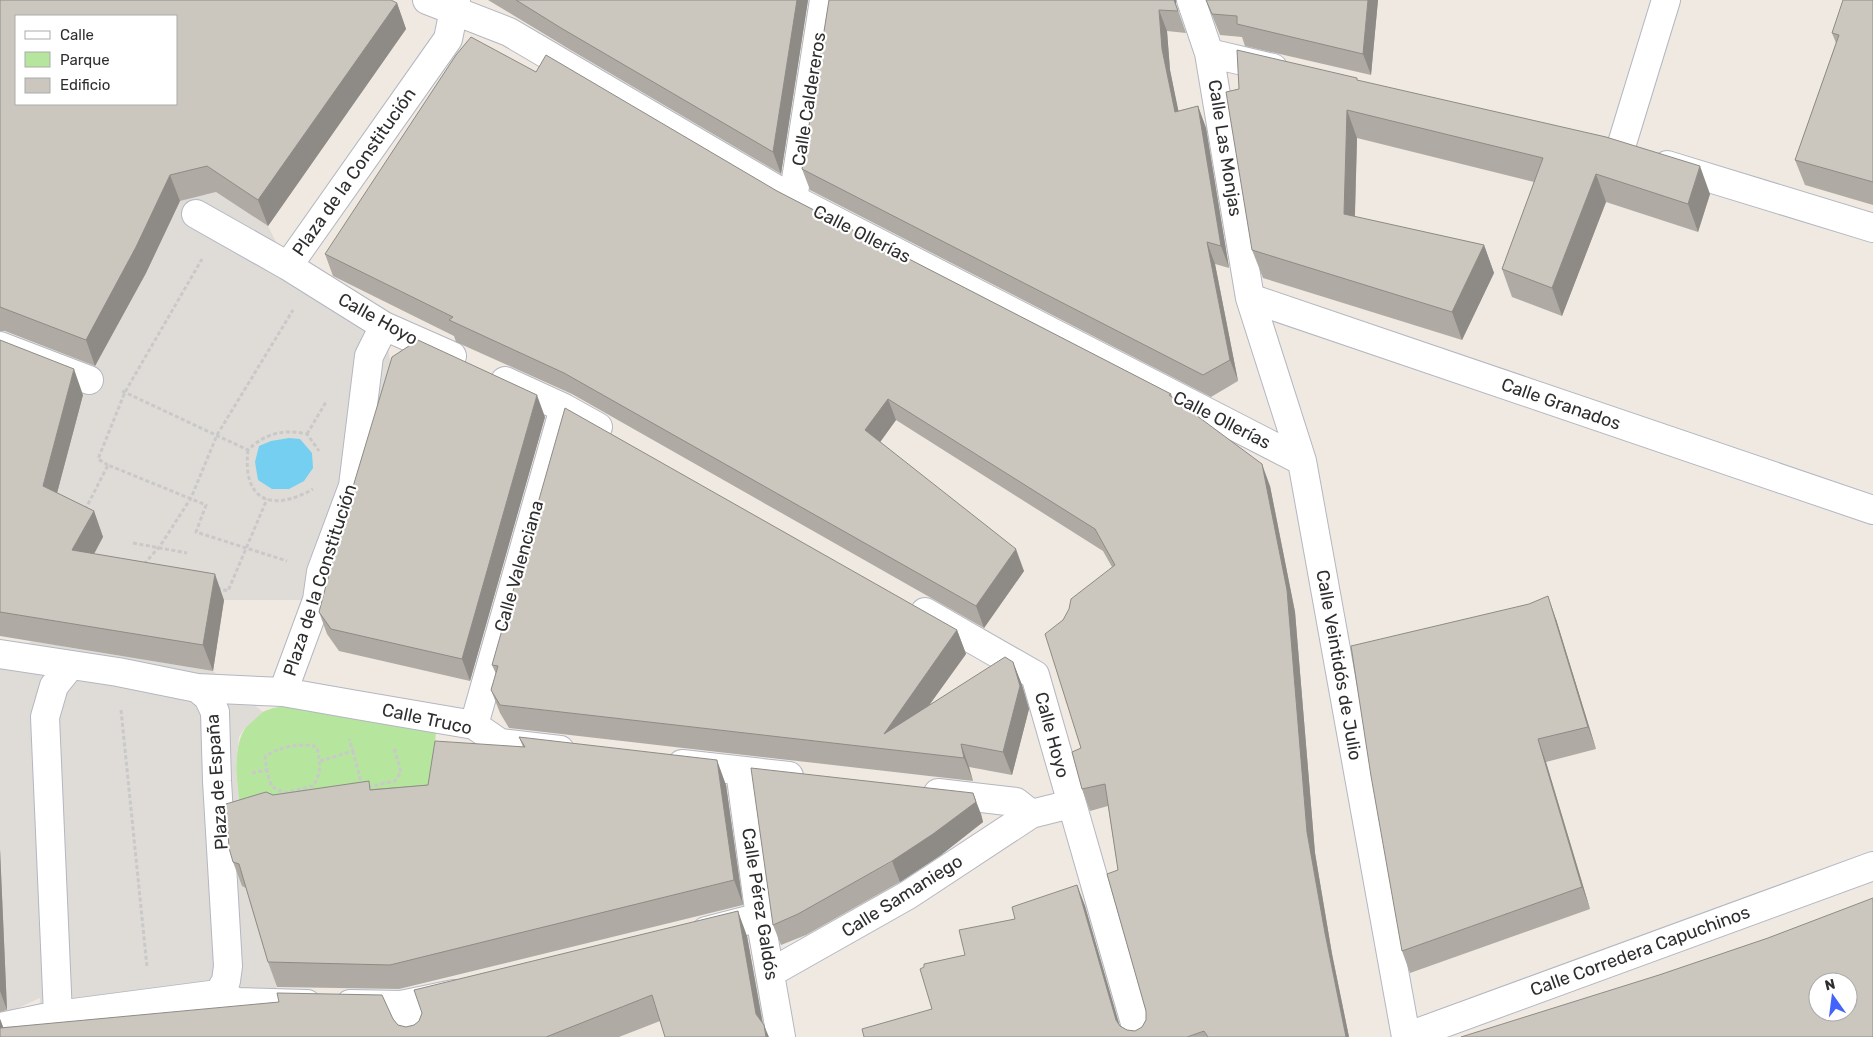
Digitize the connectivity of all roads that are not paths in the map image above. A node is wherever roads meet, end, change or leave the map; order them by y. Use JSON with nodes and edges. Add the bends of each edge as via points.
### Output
{"nodes":[{"id":1,"x":427,"y":0,"type":"edge"},
{"id":2,"x":824,"y":0,"type":"edge"},
{"id":3,"x":1191,"y":0,"type":"edge"},
{"id":4,"x":1666,"y":0,"type":"edge"},
{"id":5,"x":455,"y":6,"type":"edge"},
{"id":6,"x":1209,"y":53,"type":"junction"},
{"id":7,"x":1295,"y":74,"type":"edge"},
{"id":8,"x":1591,"y":143,"type":"edge"},
{"id":9,"x":1620,"y":150,"type":"junction"},
{"id":10,"x":793,"y":199,"type":"junction"},
{"id":11,"x":196,"y":214,"type":"dead end"},
{"id":12,"x":1873,"y":228,"type":"edge"},
{"id":13,"x":288,"y":266,"type":"junction"},
{"id":14,"x":1250,"y":298,"type":"junction"},
{"id":15,"x":384,"y":326,"type":"junction"},
{"id":16,"x":0,"y":346,"type":"edge"},
{"id":17,"x":89,"y":380,"type":"road end"},
{"id":18,"x":564,"y":408,"type":"junction"},
{"id":19,"x":624,"y":442,"type":"edge"},
{"id":20,"x":1302,"y":461,"type":"junction"},
{"id":21,"x":1873,"y":510,"type":"edge"},
{"id":22,"x":907,"y":602,"type":"edge"},
{"id":23,"x":1365,"y":645,"type":"edge"},
{"id":24,"x":1337,"y":650,"type":"junction"},
{"id":25,"x":0,"y":654,"type":"edge"},
{"id":26,"x":70,"y":666,"type":"junction"},
{"id":27,"x":197,"y":688,"type":"junction"},
{"id":28,"x":282,"y":692,"type":"junction"},
{"id":29,"x":474,"y":725,"type":"junction"},
{"id":30,"x":586,"y":753,"type":"edge"},
{"id":31,"x":654,"y":761,"type":"edge"},
{"id":32,"x":740,"y":771,"type":"junction"},
{"id":33,"x":809,"y":779,"type":"edge"},
{"id":34,"x":918,"y":791,"type":"edge"},
{"id":35,"x":1071,"y":804,"type":"junction"},
{"id":36,"x":1031,"y":814,"type":"junction"},
{"id":37,"x":1873,"y":866,"type":"edge"},
{"id":38,"x":760,"y":917,"type":"junction"},
{"id":39,"x":684,"y":936,"type":"edge"},
{"id":40,"x":770,"y":973,"type":"junction"},
{"id":41,"x":482,"y":987,"type":"edge"},
{"id":42,"x":218,"y":994,"type":"junction"},
{"id":43,"x":402,"y":1005,"type":"junction"},
{"id":44,"x":58,"y":1015,"type":"junction"},
{"id":45,"x":0,"y":1027,"type":"edge"},
{"id":46,"x":26,"y":1029,"type":"edge"},
{"id":47,"x":416,"y":1037,"type":"edge"},
{"id":48,"x":781,"y":1037,"type":"edge"},
{"id":49,"x":1140,"y":1037,"type":"edge"},
{"id":50,"x":1406,"y":1037,"type":"edge"}],
"edges":[{"from":1,"to":5,"type":"street","name":"Calle Ollerías"},
{"from":2,"to":10,"type":"street","name":"Calle Caldereros"},
{"from":3,"to":6,"type":"street","name":"Calle Las Monjas"},
{"from":4,"to":9,"type":"street"},
{"from":5,"to":10,"type":"street","name":"Calle Ollerías","via":[[510,32]]},
{"from":5,"to":13,"type":"street","name":"Plaza de la Constitución","via":[[448,39]]},
{"from":6,"to":7,"type":"street"},
{"from":6,"to":14,"type":"street","name":"Calle Las Monjas"},
{"from":8,"to":9,"type":"street"},
{"from":9,"to":12,"type":"street"},
{"from":10,"to":20,"type":"street","name":"Calle Ollerías"},
{"from":11,"to":13,"type":"street","name":"Plaza de la Constitución"},
{"from":13,"to":15,"type":"street","name":"Calle Hoyo"},
{"from":14,"to":20,"type":"street","name":"Calle Veintidós de Julio"},
{"from":14,"to":21,"type":"street","name":"Calle Granados"},
{"from":15,"to":18,"type":"street","name":"Calle Hoyo"},
{"from":15,"to":28,"type":"street","name":"Plaza de la Constitución","via":[[369,356],[353,486],[321,572],[317,600]]},
{"from":16,"to":17,"type":"street"},
{"from":18,"to":19,"type":"street","name":"Calle Hoyo"},
{"from":18,"to":29,"type":"street","name":"Calle Valenciana"},
{"from":20,"to":24,"type":"street","name":"Calle Veintidós de Julio"},
{"from":22,"to":35,"type":"street","name":"Calle Hoyo","via":[[1035,675]]},
{"from":23,"to":24,"type":"street"},
{"from":24,"to":50,"type":"street","name":"Calle Veintidós de Julio"},
{"from":25,"to":26,"type":"street"},
{"from":26,"to":27,"type":"street"},
{"from":26,"to":44,"type":"street","via":[[54,686],[45,717]]},
{"from":27,"to":28,"type":"street","name":"Plaza de la Constitución"},
{"from":27,"to":42,"type":"street","name":"Plaza de España","via":[[208,697],[215,712],[228,966],[226,981]]},
{"from":28,"to":29,"type":"street","name":"Calle Truco"},
{"from":29,"to":30,"type":"street","name":"Calle Truco","via":[[500,743]]},
{"from":31,"to":32,"type":"street"},
{"from":32,"to":33,"type":"street"},
{"from":32,"to":38,"type":"street","name":"Calle Pérez Galdós"},
{"from":34,"to":36,"type":"street","via":[[1016,802]]},
{"from":35,"to":36,"type":"street"},
{"from":35,"to":49,"type":"street","name":"Calle Hoyo"},
{"from":36,"to":40,"type":"street","name":"Calle Samaniego","via":[[908,895]]},
{"from":37,"to":50,"type":"street","name":"Calle Corredera Capuchinos"},
{"from":38,"to":39,"type":"street"},
{"from":38,"to":40,"type":"street","name":"Calle Pérez Galdós"},
{"from":40,"to":48,"type":"street","name":"Calle Pérez Galdós"},
{"from":41,"to":43,"type":"street"},
{"from":42,"to":43,"type":"street","via":[[237,1002]]},
{"from":42,"to":44,"type":"street"},
{"from":43,"to":47,"type":"street"},
{"from":44,"to":46,"type":"street"},
{"from":45,"to":46,"type":"street"}]}
